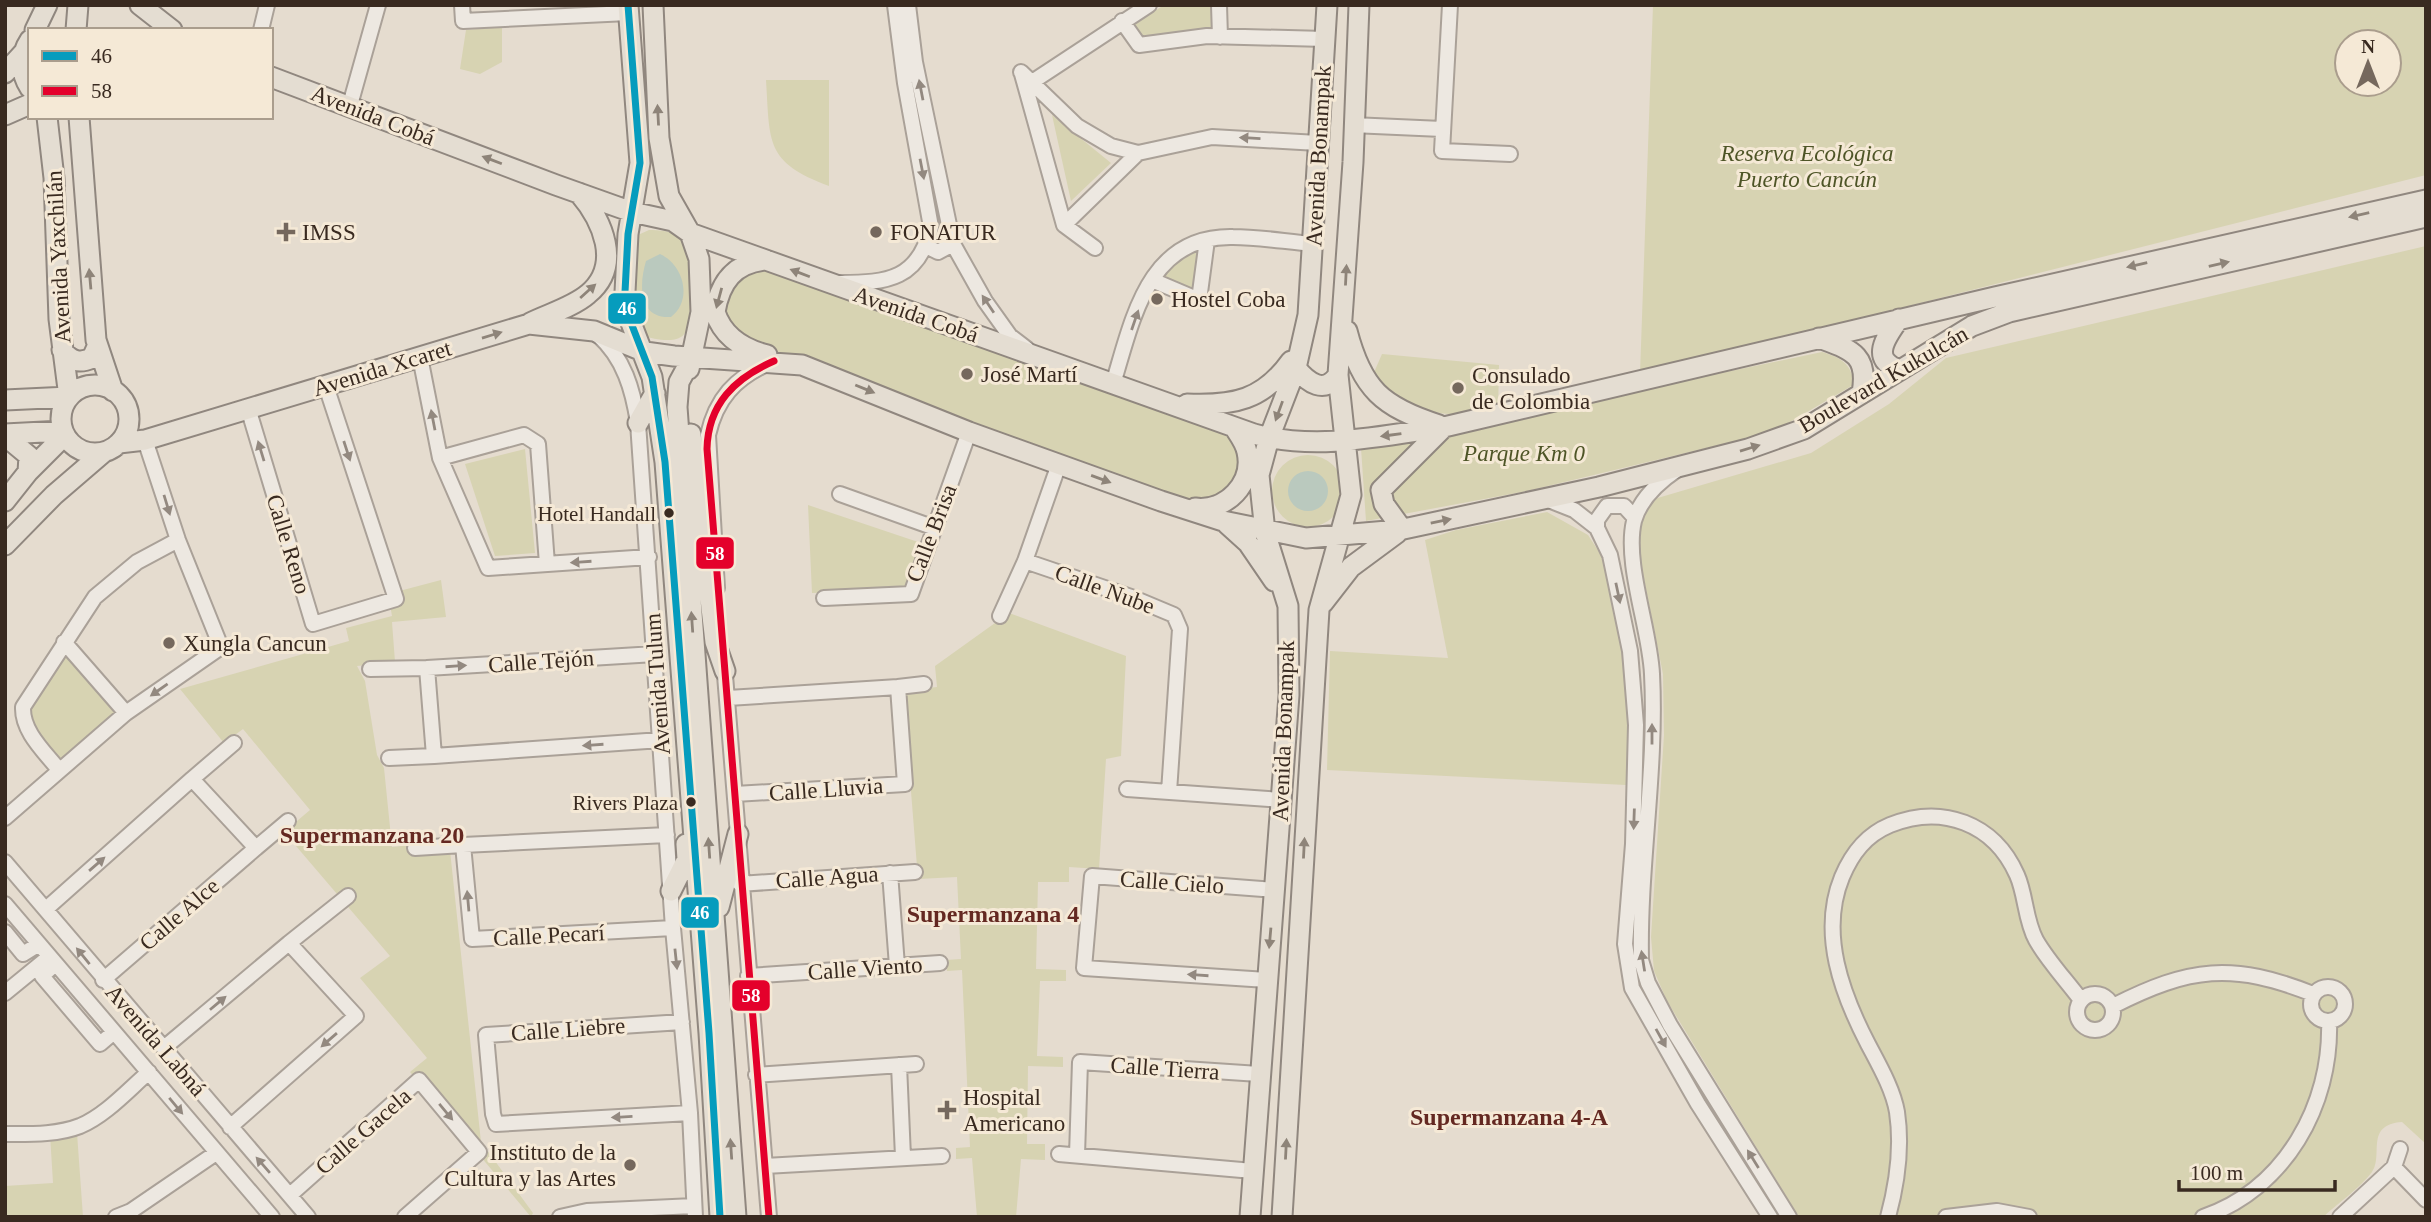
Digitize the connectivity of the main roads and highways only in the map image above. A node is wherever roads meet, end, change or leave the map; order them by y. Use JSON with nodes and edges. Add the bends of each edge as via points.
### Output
{"nodes":[{"id":1,"x":47,"y":5,"type":"edge"},
{"id":2,"x":78,"y":5,"type":"edge"},
{"id":3,"x":139,"y":5,"type":"edge"},
{"id":4,"x":653,"y":5,"type":"edge"},
{"id":5,"x":1327,"y":5,"type":"edge"},
{"id":6,"x":1359,"y":5,"type":"edge"},
{"id":7,"x":628,"y":9,"type":"edge"},
{"id":8,"x":36,"y":28,"type":"edge"},
{"id":9,"x":76,"y":28,"type":"edge"},
{"id":10,"x":169,"y":28,"type":"edge"},
{"id":11,"x":27,"y":46,"type":"edge"},
{"id":12,"x":5,"y":73,"type":"edge"},
{"id":13,"x":273,"y":78,"type":"edge"},
{"id":14,"x":28,"y":85,"type":"edge"},
{"id":15,"x":28,"y":105,"type":"edge"},
{"id":16,"x":5,"y":115,"type":"edge"},
{"id":17,"x":47,"y":119,"type":"edge"},
{"id":18,"x":79,"y":119,"type":"edge"},
{"id":19,"x":639,"y":179,"type":"junction"},
{"id":20,"x":667,"y":182,"type":"junction"},
{"id":21,"x":578,"y":193,"type":"junction"},
{"id":22,"x":2426,"y":200,"type":"edge"},
{"id":23,"x":632,"y":212,"type":"junction"},
{"id":24,"x":2426,"y":217,"type":"edge"},
{"id":25,"x":691,"y":233,"type":"junction"},
{"id":26,"x":768,"y":260,"type":"junction"},
{"id":27,"x":1344,"y":317,"type":"junction"},
{"id":28,"x":1899,"y":319,"type":"junction"},
{"id":29,"x":529,"y":324,"type":"junction"},
{"id":30,"x":1819,"y":338,"type":"junction"},
{"id":31,"x":1302,"y":346,"type":"junction"},
{"id":32,"x":97,"y":347,"type":"junction"},
{"id":33,"x":62,"y":350,"type":"junction"},
{"id":34,"x":645,"y":352,"type":"junction"},
{"id":35,"x":692,"y":358,"type":"junction"},
{"id":36,"x":802,"y":365,"type":"junction"},
{"id":37,"x":1296,"y":368,"type":"junction"},
{"id":38,"x":1899,"y":370,"type":"junction"},
{"id":39,"x":1338,"y":375,"type":"junction"},
{"id":40,"x":113,"y":391,"type":"junction"},
{"id":41,"x":655,"y":393,"type":"junction"},
{"id":42,"x":1862,"y":393,"type":"junction"},
{"id":43,"x":69,"y":397,"type":"junction"},
{"id":44,"x":5,"y":400,"type":"edge"},
{"id":45,"x":1168,"y":403,"type":"junction"},
{"id":46,"x":129,"y":416,"type":"junction"},
{"id":47,"x":638,"y":424,"type":"road end"},
{"id":48,"x":1234,"y":427,"type":"junction"},
{"id":49,"x":1444,"y":427,"type":"junction"},
{"id":50,"x":64,"y":433,"type":"junction"},
{"id":51,"x":5,"y":435,"type":"edge"},
{"id":52,"x":1269,"y":438,"type":"junction"},
{"id":53,"x":145,"y":440,"type":"junction"},
{"id":54,"x":1344,"y":440,"type":"junction"},
{"id":55,"x":1296,"y":441,"type":"junction"},
{"id":56,"x":1316,"y":442,"type":"junction"},
{"id":57,"x":111,"y":448,"type":"junction"},
{"id":58,"x":1262,"y":462,"type":"junction"},
{"id":59,"x":31,"y":469,"type":"junction"},
{"id":60,"x":1349,"y":469,"type":"junction"},
{"id":61,"x":54,"y":495,"type":"junction"},
{"id":62,"x":5,"y":501,"type":"edge"},
{"id":63,"x":1261,"y":504,"type":"junction"},
{"id":64,"x":1173,"y":505,"type":"junction"},
{"id":65,"x":1348,"y":510,"type":"junction"},
{"id":66,"x":1223,"y":521,"type":"junction"},
{"id":67,"x":1404,"y":529,"type":"junction"},
{"id":68,"x":1265,"y":532,"type":"junction"},
{"id":69,"x":1341,"y":535,"type":"junction"},
{"id":70,"x":1295,"y":537,"type":"junction"},
{"id":71,"x":1316,"y":538,"type":"junction"},
{"id":72,"x":5,"y":545,"type":"edge"},
{"id":73,"x":1288,"y":606,"type":"junction"},
{"id":74,"x":1319,"y":610,"type":"junction"},
{"id":75,"x":725,"y":671,"type":"road end"},
{"id":76,"x":1289,"y":695,"type":"junction"},
{"id":77,"x":1312,"y":696,"type":"junction"},
{"id":78,"x":685,"y":752,"type":"junction"},
{"id":79,"x":1286,"y":757,"type":"junction"},
{"id":80,"x":1309,"y":757,"type":"junction"},
{"id":81,"x":738,"y":834,"type":"road end"},
{"id":82,"x":671,"y":891,"type":"road end"},
{"id":83,"x":715,"y":925,"type":"junction"},
{"id":84,"x":720,"y":1217,"type":"edge"},
{"id":85,"x":736,"y":1217,"type":"edge"},
{"id":86,"x":1250,"y":1217,"type":"edge"},
{"id":87,"x":1282,"y":1217,"type":"edge"}],
"edges":[{"from":1,"to":8,"type":"main road"},
{"from":2,"to":9,"type":"main road"},
{"from":3,"to":10,"type":"main road"},
{"from":20,"to":4,"type":"main road","one_way":true,"via":[[659,138]]},
{"from":5,"to":31,"type":"main road","name":"Avenida Bonampak","via":[[1314,244]]},
{"from":27,"to":6,"type":"main road","name":"Avenida Bonampak","one_way":true},
{"from":7,"to":19,"type":"main road"},
{"from":11,"to":12,"type":"main road"},
{"from":11,"to":14,"type":"main road","via":[[21,65]]},
{"from":21,"to":13,"type":"main road","name":"Avenida Cobá","one_way":true},
{"from":15,"to":16,"type":"main road"},
{"from":17,"to":33,"type":"main road","name":"Avenida Yaxchilán"},
{"from":32,"to":18,"type":"main road","name":"Avenida Yaxchilán","one_way":true},
{"from":19,"to":20,"type":"main road","via":[[653,186]]},
{"from":19,"to":23,"type":"main road"},
{"from":20,"to":25,"type":"main road","via":[[669,196]]},
{"from":21,"to":23,"type":"main road","name":"Avenida Cobá"},
{"from":29,"to":21,"type":"main road","one_way":true,"via":[[588,294],[601,276],[607,248],[603,228]]},
{"from":22,"to":28,"type":"main road","name":"Boulevard Kukulcán","one_way":true},
{"from":23,"to":25,"type":"main road","name":"Avenida Cobá","via":[[673,221]]},
{"from":23,"to":34,"type":"main road","name":"Avenida Tulum","via":[[625,292],[628,315]]},
{"from":38,"to":24,"type":"main road","name":"Boulevard Kukulcán","one_way":true,"via":[[1972,326],[2009,312]]},
{"from":25,"to":26,"type":"main road","name":"Avenida Cobá"},
{"from":25,"to":35,"type":"main road","via":[[699,259],[701,312]]},
{"from":26,"to":36,"type":"main road","one_way":true,"via":[[751,262],[724,281],[715,312],[727,335],[754,352]]},
{"from":45,"to":26,"type":"main road","name":"Avenida Cobá","one_way":true},
{"from":27,"to":39,"type":"main road","name":"Avenida Bonampak"},
{"from":27,"to":49,"type":"main road","via":[[1355,361],[1366,382],[1396,408]]},
{"from":28,"to":30,"type":"main road","name":"Boulevard Kukulcán"},
{"from":28,"to":38,"type":"main road","via":[[1881,353],[1891,368]]},
{"from":29,"to":34,"type":"main road","name":"Avenida Xcaret","via":[[594,331]]},
{"from":53,"to":29,"type":"main road","name":"Avenida Xcaret","one_way":true},
{"from":30,"to":42,"type":"main road","via":[[1860,359],[1865,371]]},
{"from":30,"to":49,"type":"main road","name":"Boulevard Kukulcán"},
{"from":31,"to":37,"type":"main road","name":"Avenida Bonampak"},
{"from":31,"to":45,"type":"main road","via":[[1276,381],[1246,399],[1212,405]]},
{"from":32,"to":33,"type":"main road","via":[[92,358],[79,362]]},
{"from":32,"to":40,"type":"main road","name":"Avenida Yaxchilán"},
{"from":33,"to":43,"type":"main road","name":"Avenida Yaxchilán"},
{"from":34,"to":35,"type":"main road","name":"Avenida Xcaret"},
{"from":34,"to":41,"type":"main road","name":"Avenida Tulum"},
{"from":35,"to":36,"type":"main road"},
{"from":35,"to":75,"type":"main road","via":[[686,398],[715,642]]},
{"from":83,"to":35,"type":"main road","name":"Avenida Tulum","one_way":true,"via":[[677,407],[679,382]]},
{"from":36,"to":64,"type":"main road","one_way":true,"via":[[969,432]]},
{"from":37,"to":39,"type":"main road","via":[[1320,386],[1331,384]]},
{"from":37,"to":52,"type":"main road","name":"Avenida Bonampak","one_way":true},
{"from":38,"to":42,"type":"main road","name":"Boulevard Kukulcán"},
{"from":39,"to":54,"type":"main road","name":"Avenida Bonampak"},
{"from":40,"to":43,"type":"main road","via":[[89,386]]},
{"from":40,"to":46,"type":"main road"},
{"from":41,"to":47,"type":"main road"},
{"from":41,"to":78,"type":"main road","name":"Avenida Tulum","via":[[665,462]]},
{"from":67,"to":42,"type":"main road","name":"Boulevard Kukulcán","one_way":true,"via":[[1748,449],[1804,429]]},
{"from":43,"to":44,"type":"main road"},
{"from":43,"to":50,"type":"main road","via":[[61,413]]},
{"from":45,"to":48,"type":"main road","name":"Avenida Cobá"},
{"from":46,"to":53,"type":"main road"},
{"from":46,"to":57,"type":"main road","via":[[126,432]]},
{"from":48,"to":52,"type":"main road","name":"Avenida Cobá"},
{"from":48,"to":64,"type":"main road","via":[[1248,459],[1239,489],[1214,507]]},
{"from":49,"to":54,"type":"main road","name":"Boulevard Kukulcán","one_way":true},
{"from":49,"to":67,"type":"main road","via":[[1381,490],[1382,500]]},
{"from":50,"to":51,"type":"main road"},
{"from":50,"to":57,"type":"main road","via":[[80,450]]},
{"from":50,"to":59,"type":"main road"},
{"from":51,"to":59,"type":"main road","via":[[29,456]]},
{"from":52,"to":55,"type":"main road","name":"Avenida Cobá"},
{"from":52,"to":58,"type":"main road","name":"Avenida Bonampak"},
{"from":53,"to":57,"type":"main road","name":"Avenida Xcaret"},
{"from":54,"to":56,"type":"main road","name":"Avenida Cobá"},
{"from":54,"to":60,"type":"main road","name":"Avenida Bonampak"},
{"from":55,"to":56,"type":"main road","name":"Avenida Cobá"},
{"from":55,"to":58,"type":"main road"},
{"from":56,"to":60,"type":"main road"},
{"from":57,"to":61,"type":"main road"},
{"from":58,"to":63,"type":"main road","name":"Avenida Bonampak"},
{"from":59,"to":61,"type":"main road","via":[[47,474]]},
{"from":59,"to":62,"type":"main road"},
{"from":60,"to":65,"type":"main road","name":"Avenida Bonampak"},
{"from":61,"to":72,"type":"main road"},
{"from":63,"to":68,"type":"main road","name":"Avenida Bonampak"},
{"from":63,"to":70,"type":"main road"},
{"from":64,"to":66,"type":"main road"},
{"from":65,"to":69,"type":"main road","name":"Avenida Bonampak"},
{"from":65,"to":71,"type":"main road"},
{"from":66,"to":68,"type":"main road"},
{"from":66,"to":73,"type":"main road","via":[[1248,543]]},
{"from":67,"to":69,"type":"main road","name":"Boulevard Kukulcán"},
{"from":67,"to":74,"type":"main road","via":[[1351,567]]},
{"from":68,"to":70,"type":"main road"},
{"from":68,"to":73,"type":"main road","name":"Avenida Bonampak"},
{"from":69,"to":71,"type":"main road","name":"Boulevard Kukulcán"},
{"from":69,"to":74,"type":"main road","name":"Avenida Bonampak"},
{"from":70,"to":71,"type":"main road"},
{"from":73,"to":76,"type":"main road","name":"Avenida Bonampak"},
{"from":74,"to":77,"type":"main road","name":"Avenida Bonampak"},
{"from":76,"to":77,"type":"main road","via":[[1300,703]]},
{"from":76,"to":79,"type":"main road","name":"Avenida Bonampak"},
{"from":77,"to":80,"type":"main road","name":"Avenida Bonampak"},
{"from":78,"to":82,"type":"main road","via":[[687,859]]},
{"from":78,"to":84,"type":"main road","name":"Avenida Tulum"},
{"from":79,"to":80,"type":"main road","via":[[1299,747]]},
{"from":79,"to":86,"type":"main road","name":"Avenida Bonampak","one_way":true},
{"from":87,"to":80,"type":"main road","name":"Avenida Bonampak","one_way":true},
{"from":81,"to":83,"type":"main road"},
{"from":85,"to":83,"type":"main road","name":"Avenida Tulum","one_way":true}]}
